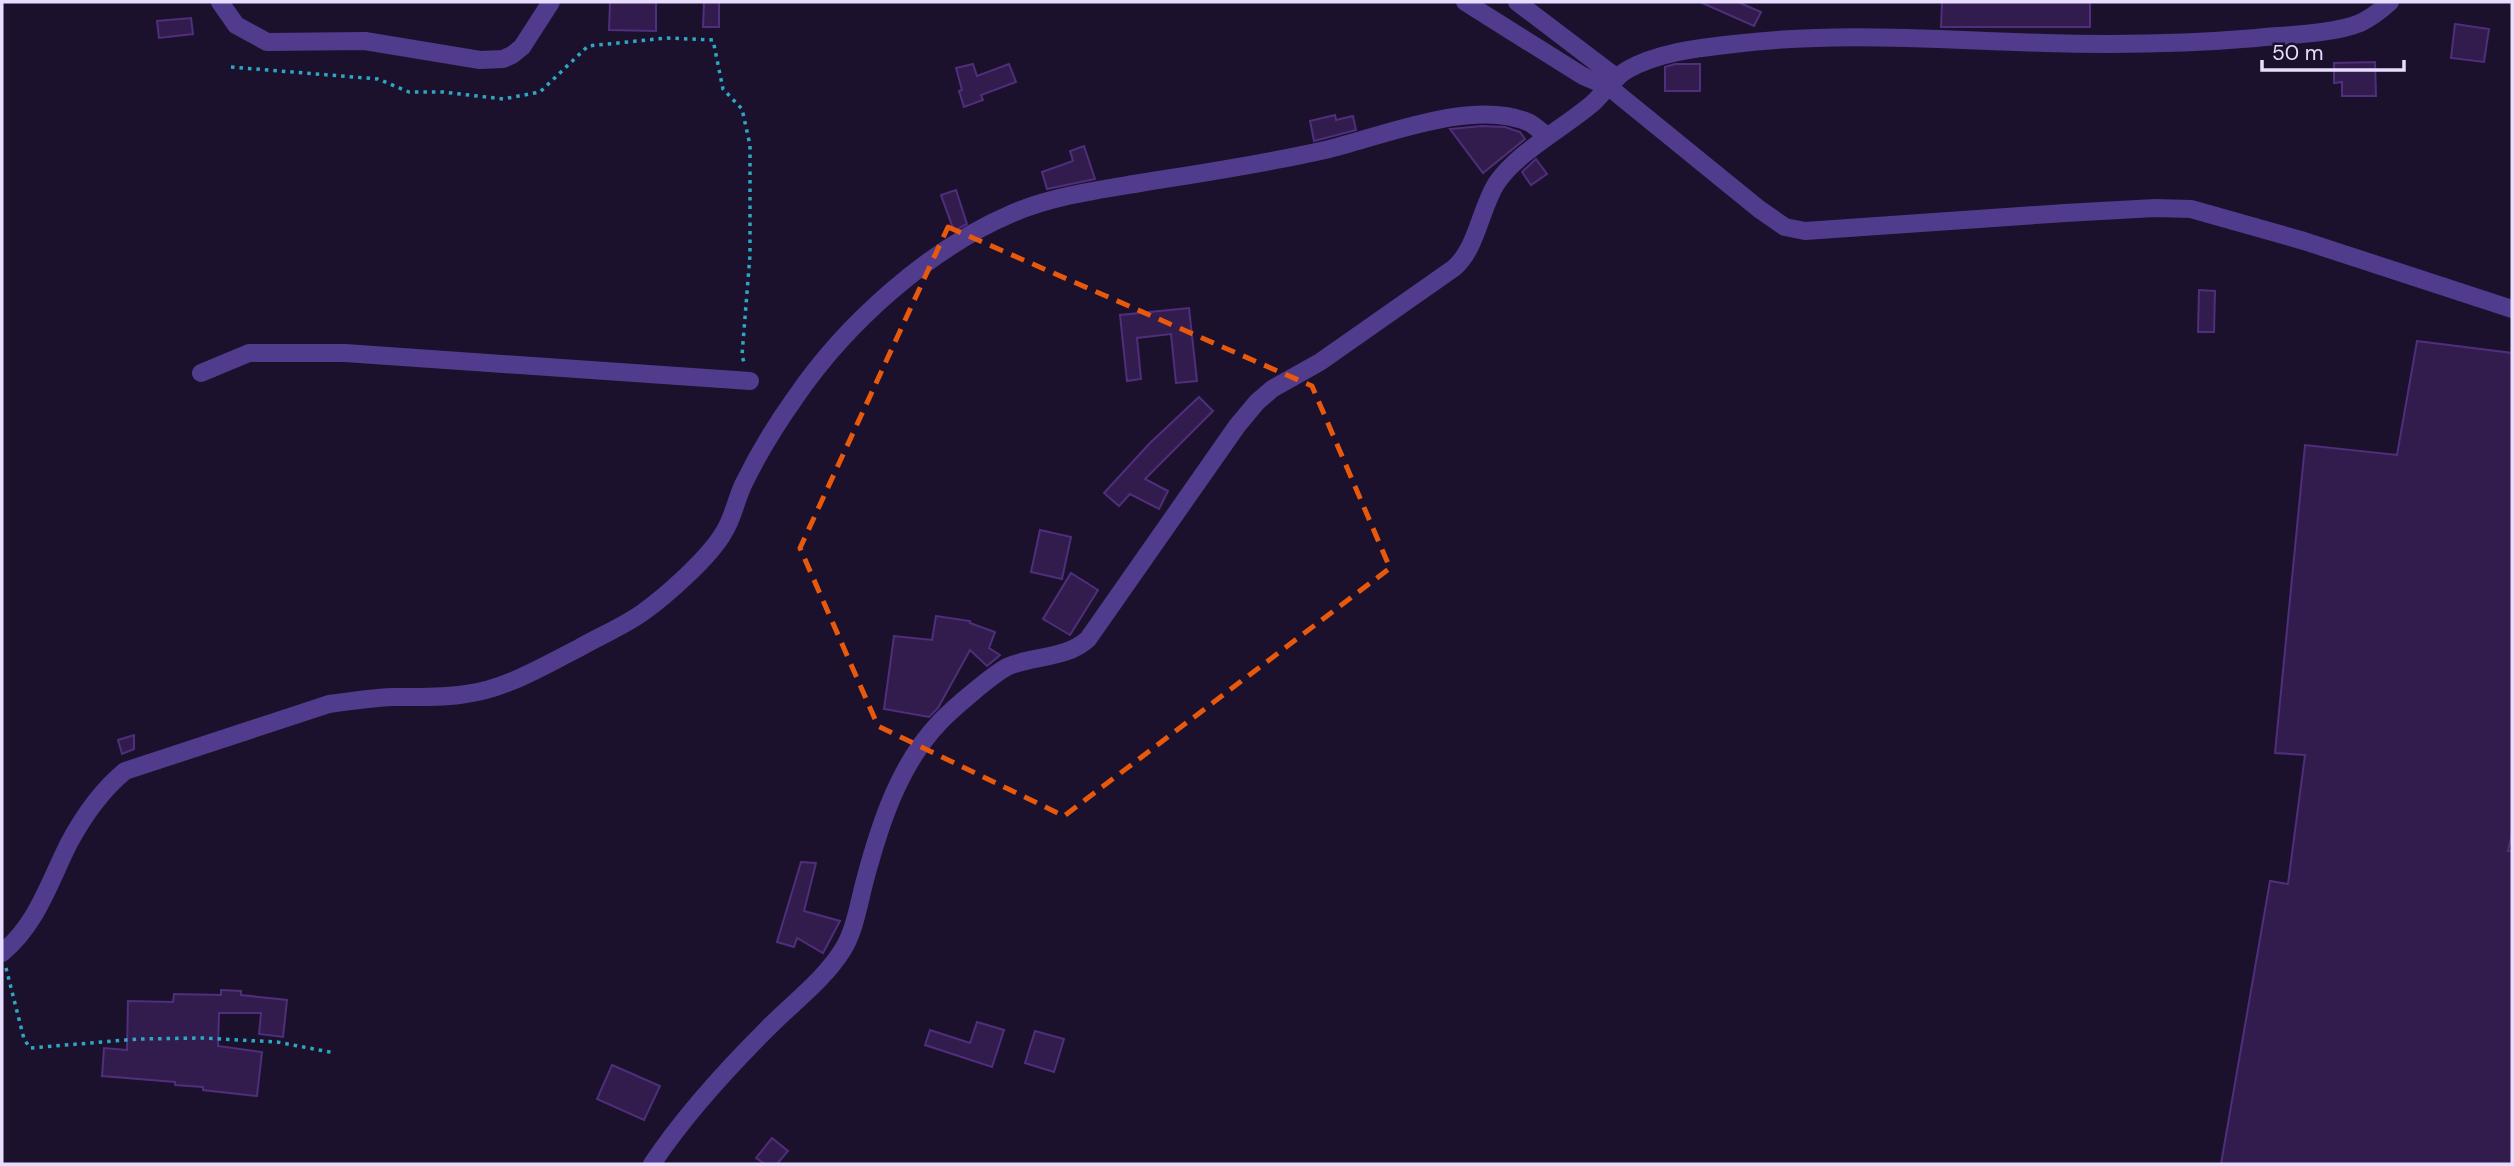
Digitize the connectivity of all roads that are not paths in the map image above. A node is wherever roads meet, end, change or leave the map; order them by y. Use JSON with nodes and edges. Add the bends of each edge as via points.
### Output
{"nodes":[{"id":1,"x":220,"y":2,"type":"edge"},
{"id":2,"x":551,"y":2,"type":"edge"},
{"id":3,"x":1465,"y":2,"type":"edge"},
{"id":4,"x":1517,"y":2,"type":"edge"},
{"id":5,"x":2390,"y":2,"type":"edge"},
{"id":6,"x":1613,"y":82,"type":"junction"},
{"id":7,"x":1547,"y":136,"type":"junction"},
{"id":8,"x":2512,"y":309,"type":"edge"},
{"id":9,"x":201,"y":373,"type":"dead end"},
{"id":10,"x":750,"y":381,"type":"road end"},
{"id":11,"x":2,"y":953,"type":"edge"},
{"id":12,"x":652,"y":1164,"type":"edge"}],
"edges":[{"from":1,"to":2,"type":"street","via":[[236,25],[267,42],[365,41],[480,60],[503,59],[522,47]]},
{"from":3,"to":6,"type":"street","via":[[1583,76]]},
{"from":4,"to":6,"type":"street"},
{"from":5,"to":6,"type":"street","via":[[2360,23],[2343,27],[2192,43],[2043,43],[1899,36],[1761,40],[1692,48],[1627,70]]},
{"from":6,"to":7,"type":"street","via":[[1595,102]]},
{"from":6,"to":8,"type":"street","via":[[1759,209],[1792,229],[2191,209]]},
{"from":7,"to":11,"type":"street","via":[[1529,123],[1491,115],[1432,121],[1297,156],[1093,191],[1015,212],[985,227],[888,294],[824,359],[763,446],[724,533],[673,589],[645,611],[529,674],[494,687],[468,694],[329,704],[125,771],[110,783],[70,841],[26,929]]},
{"from":7,"to":12,"type":"street","via":[[1499,180],[1454,268],[1257,402],[1088,639],[1073,650],[1006,667],[934,728],[904,771],[890,805],[844,948],[820,979],[703,1097]]},
{"from":9,"to":10,"type":"street","via":[[250,353],[345,353]]}]}
